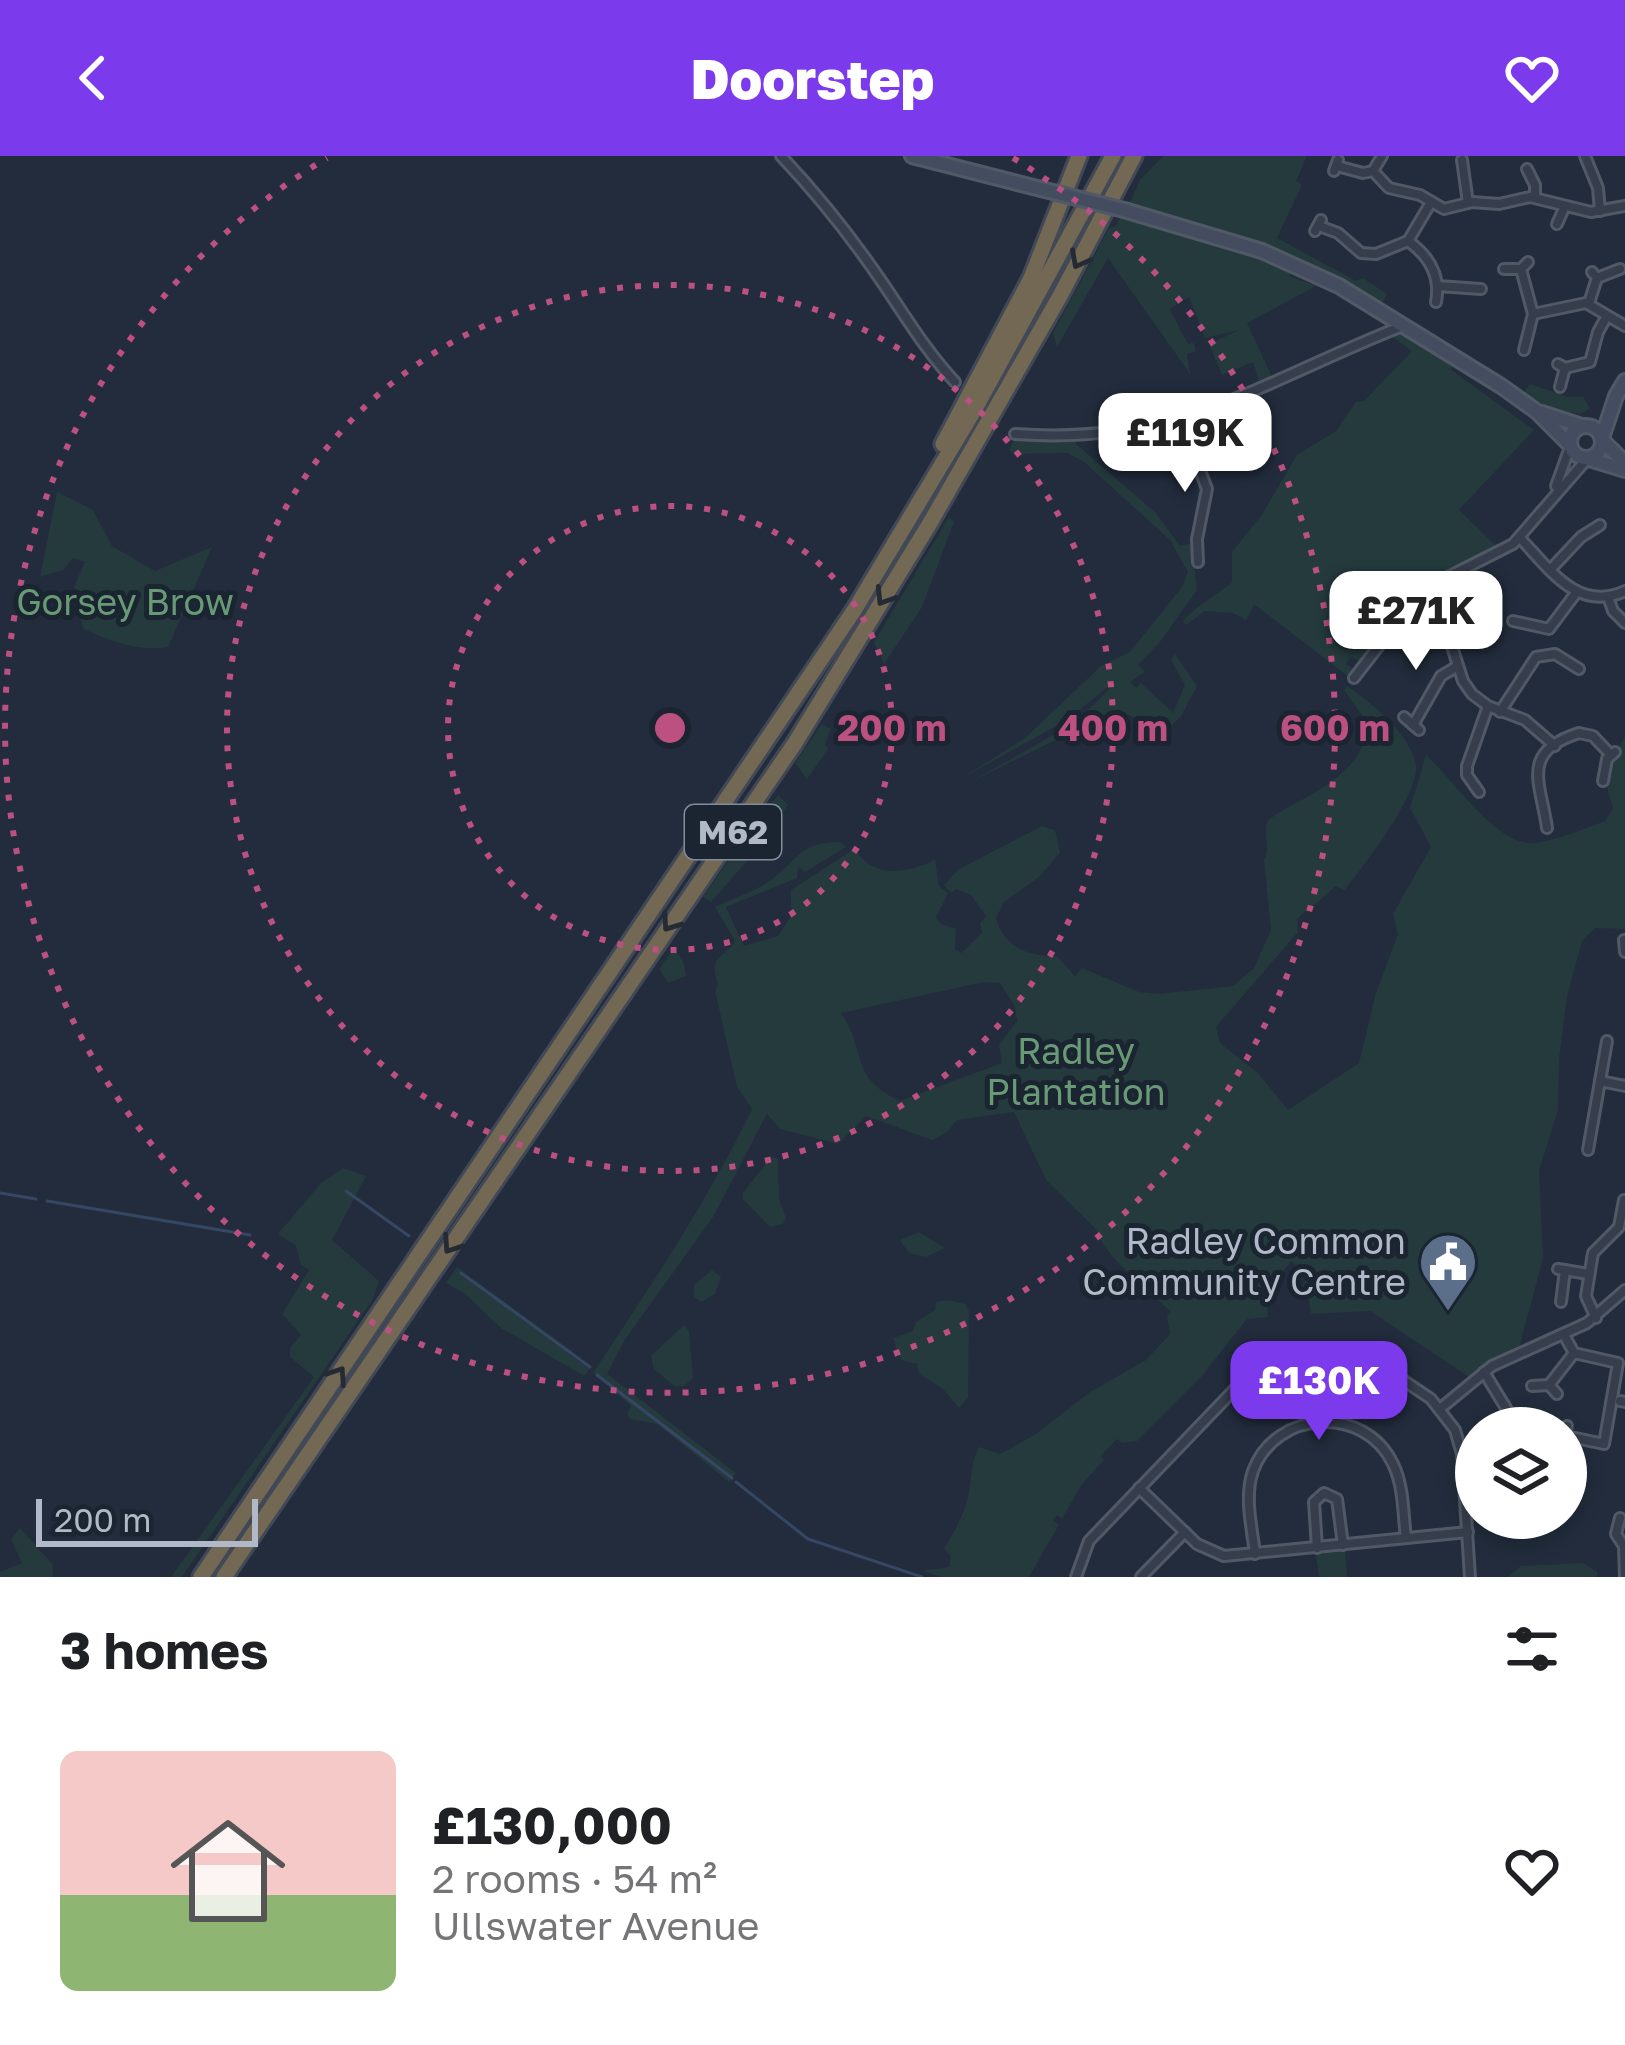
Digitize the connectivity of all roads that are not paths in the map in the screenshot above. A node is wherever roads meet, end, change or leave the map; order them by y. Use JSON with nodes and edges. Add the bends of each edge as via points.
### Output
{"nodes":[{"id":1,"x":782,"y":156,"type":"edge"},
{"id":2,"x":912,"y":156,"type":"edge"},
{"id":3,"x":1079,"y":156,"type":"edge"},
{"id":4,"x":1113,"y":156,"type":"edge"},
{"id":5,"x":1134,"y":156,"type":"edge"},
{"id":6,"x":1382,"y":156,"type":"edge"},
{"id":7,"x":1585,"y":156,"type":"edge"},
{"id":8,"x":1461,"y":159,"type":"edge"},
{"id":9,"x":1336,"y":165,"type":"dead end"},
{"id":10,"x":1526,"y":168,"type":"dead end"},
{"id":11,"x":1373,"y":170,"type":"junction"},
{"id":12,"x":1535,"y":197,"type":"junction"},
{"id":13,"x":1468,"y":202,"type":"junction"},
{"id":14,"x":1430,"y":204,"type":"junction"},
{"id":15,"x":1565,"y":206,"type":"junction"},
{"id":16,"x":1625,"y":206,"type":"edge"},
{"id":17,"x":1600,"y":211,"type":"junction"},
{"id":18,"x":1557,"y":224,"type":"dead end"},
{"id":19,"x":1319,"y":226,"type":"dead end"},
{"id":20,"x":1408,"y":241,"type":"junction"},
{"id":21,"x":1364,"y":254,"type":"junction"},
{"id":22,"x":1360,"y":266,"type":"dead end"},
{"id":23,"x":1504,"y":269,"type":"dead end"},
{"id":24,"x":1620,"y":269,"type":"dead end"},
{"id":25,"x":1471,"y":274,"type":"dead end"},
{"id":26,"x":1438,"y":286,"type":"junction"},
{"id":27,"x":1470,"y":286,"type":"junction"},
{"id":28,"x":1481,"y":289,"type":"dead end"},
{"id":29,"x":1436,"y":302,"type":"dead end"},
{"id":30,"x":1589,"y":303,"type":"junction"},
{"id":31,"x":1379,"y":309,"type":"junction"},
{"id":32,"x":1533,"y":314,"type":"junction"},
{"id":33,"x":1607,"y":316,"type":"junction"},
{"id":34,"x":1405,"y":325,"type":"junction"},
{"id":35,"x":1625,"y":326,"type":"edge"},
{"id":36,"x":1380,"y":334,"type":"junction"},
{"id":37,"x":1524,"y":350,"type":"dead end"},
{"id":38,"x":1625,"y":381,"type":"edge"},
{"id":39,"x":955,"y":382,"type":"dead end"},
{"id":40,"x":1560,"y":387,"type":"dead end"},
{"id":41,"x":1616,"y":395,"type":"junction"},
{"id":42,"x":1536,"y":411,"type":"junction"},
{"id":43,"x":1181,"y":420,"type":"junction"},
{"id":44,"x":1583,"y":426,"type":"junction"},
{"id":45,"x":1015,"y":434,"type":"dead end"},
{"id":46,"x":1602,"y":439,"type":"junction"},
{"id":47,"x":1570,"y":446,"type":"junction"},
{"id":48,"x":1588,"y":459,"type":"junction"},
{"id":49,"x":1625,"y":466,"type":"edge"},
{"id":50,"x":1553,"y":494,"type":"junction"},
{"id":51,"x":1602,"y":525,"type":"dead end"},
{"id":52,"x":1519,"y":538,"type":"junction"},
{"id":53,"x":1198,"y":562,"type":"dead end"},
{"id":54,"x":1550,"y":570,"type":"junction"},
{"id":55,"x":1625,"y":591,"type":"edge"},
{"id":56,"x":1576,"y":592,"type":"junction"},
{"id":57,"x":1607,"y":597,"type":"junction"},
{"id":58,"x":1416,"y":598,"type":"junction"},
{"id":59,"x":1512,"y":621,"type":"dead end"},
{"id":60,"x":1625,"y":623,"type":"edge"},
{"id":61,"x":1458,"y":666,"type":"junction"},
{"id":62,"x":1580,"y":669,"type":"dead end"},
{"id":63,"x":1355,"y":672,"type":"dead end"},
{"id":64,"x":1488,"y":706,"type":"junction"},
{"id":65,"x":1500,"y":712,"type":"junction"},
{"id":66,"x":1404,"y":717,"type":"dead end"},
{"id":67,"x":778,"y":727,"type":"junction"},
{"id":68,"x":1555,"y":746,"type":"junction"},
{"id":69,"x":1603,"y":781,"type":"dead end"},
{"id":70,"x":1479,"y":792,"type":"dead end"},
{"id":71,"x":1547,"y":829,"type":"dead end"},
{"id":72,"x":1624,"y":940,"type":"edge"},
{"id":73,"x":1625,"y":952,"type":"edge"},
{"id":74,"x":1607,"y":1041,"type":"dead end"},
{"id":75,"x":1600,"y":1081,"type":"junction"},
{"id":76,"x":1625,"y":1085,"type":"edge"},
{"id":77,"x":1588,"y":1150,"type":"dead end"},
{"id":78,"x":1622,"y":1200,"type":"edge"},
{"id":79,"x":1589,"y":1274,"type":"junction"},
{"id":80,"x":1625,"y":1290,"type":"edge"},
{"id":81,"x":1561,"y":1302,"type":"dead end"},
{"id":82,"x":1596,"y":1318,"type":"junction"},
{"id":83,"x":1564,"y":1335,"type":"junction"},
{"id":84,"x":1574,"y":1353,"type":"junction"},
{"id":85,"x":1622,"y":1363,"type":"edge"},
{"id":86,"x":1484,"y":1372,"type":"junction"},
{"id":87,"x":1549,"y":1385,"type":"junction"},
{"id":88,"x":1532,"y":1386,"type":"dead end"},
{"id":89,"x":1557,"y":1394,"type":"dead end"},
{"id":90,"x":1505,"y":1407,"type":"edge"},
{"id":91,"x":1441,"y":1408,"type":"junction"},
{"id":92,"x":1455,"y":1430,"type":"edge"},
{"id":93,"x":1587,"y":1438,"type":"edge"},
{"id":94,"x":1139,"y":1488,"type":"junction"},
{"id":95,"x":1619,"y":1517,"type":"dead end"},
{"id":96,"x":1185,"y":1532,"type":"junction"},
{"id":97,"x":1455,"y":1533,"type":"edge"},
{"id":98,"x":1406,"y":1538,"type":"junction"},
{"id":99,"x":1468,"y":1539,"type":"edge"},
{"id":100,"x":1343,"y":1545,"type":"junction"},
{"id":101,"x":1317,"y":1548,"type":"junction"},
{"id":102,"x":1255,"y":1555,"type":"junction"},
{"id":103,"x":1136,"y":1576,"type":"edge"},
{"id":104,"x":1625,"y":1576,"type":"edge"},
{"id":105,"x":198,"y":1577,"type":"edge"},
{"id":106,"x":227,"y":1577,"type":"edge"},
{"id":107,"x":1076,"y":1577,"type":"edge"},
{"id":108,"x":1470,"y":1577,"type":"edge"}],
"edges":[{"from":1,"to":39,"type":"street"},
{"from":2,"to":31,"type":"street","bridge":true,"via":[[1262,251]]},
{"from":3,"to":67,"type":"highway","via":[[1011,319]]},
{"from":4,"to":67,"type":"highway","number":"M62","via":[[914,514]]},
{"from":5,"to":106,"type":"highway","number":"M62","one_way":true,"via":[[795,743]]},
{"from":6,"to":11,"type":"street"},
{"from":7,"to":17,"type":"street"},
{"from":8,"to":13,"type":"street"},
{"from":9,"to":11,"type":"street"},
{"from":10,"to":12,"type":"street"},
{"from":11,"to":14,"type":"street","via":[[1389,188]]},
{"from":12,"to":13,"type":"street"},
{"from":12,"to":15,"type":"street"},
{"from":13,"to":14,"type":"street"},
{"from":14,"to":20,"type":"street"},
{"from":15,"to":17,"type":"street"},
{"from":15,"to":18,"type":"street"},
{"from":16,"to":17,"type":"street"},
{"from":19,"to":21,"type":"street"},
{"from":20,"to":21,"type":"street"},
{"from":20,"to":26,"type":"street","via":[[1427,256]]},
{"from":21,"to":22,"type":"street"},
{"from":23,"to":32,"type":"street","via":[[1524,266]]},
{"from":24,"to":30,"type":"street","via":[[1594,275]]},
{"from":25,"to":27,"type":"street"},
{"from":26,"to":27,"type":"street"},
{"from":26,"to":29,"type":"street"},
{"from":27,"to":28,"type":"street"},
{"from":30,"to":32,"type":"street"},
{"from":30,"to":33,"type":"street"},
{"from":31,"to":34,"type":"street"},
{"from":31,"to":36,"type":"street"},
{"from":32,"to":37,"type":"street"},
{"from":33,"to":35,"type":"street"},
{"from":33,"to":40,"type":"street","via":[[1590,362],[1561,366]]},
{"from":34,"to":36,"type":"street"},
{"from":34,"to":42,"type":"street"},
{"from":36,"to":43,"type":"street"},
{"from":38,"to":41,"type":"street"},
{"from":41,"to":44,"type":"street"},
{"from":41,"to":46,"type":"street"},
{"from":42,"to":44,"type":"street"},
{"from":42,"to":47,"type":"street"},
{"from":43,"to":45,"type":"street","via":[[1099,435]]},
{"from":43,"to":53,"type":"street","via":[[1207,489]]},
{"from":44,"to":46,"type":"street"},
{"from":44,"to":47,"type":"street"},
{"from":46,"to":48,"type":"street"},
{"from":46,"to":49,"type":"street"},
{"from":47,"to":48,"type":"street"},
{"from":47,"to":50,"type":"street"},
{"from":48,"to":49,"type":"street"},
{"from":48,"to":50,"type":"street"},
{"from":50,"to":52,"type":"street"},
{"from":51,"to":54,"type":"street"},
{"from":52,"to":54,"type":"street"},
{"from":52,"to":58,"type":"street"},
{"from":54,"to":56,"type":"street"},
{"from":55,"to":57,"type":"street"},
{"from":56,"to":57,"type":"street"},
{"from":56,"to":59,"type":"street","via":[[1550,629]]},
{"from":57,"to":60,"type":"street"},
{"from":58,"to":61,"type":"street","via":[[1447,631]]},
{"from":58,"to":63,"type":"street"},
{"from":61,"to":64,"type":"street"},
{"from":61,"to":66,"type":"street","via":[[1441,676],[1416,728]]},
{"from":62,"to":65,"type":"street","via":[[1555,654],[1536,657]]},
{"from":64,"to":65,"type":"street"},
{"from":64,"to":70,"type":"street","via":[[1467,766]]},
{"from":65,"to":68,"type":"street","via":[[1526,720]]},
{"from":105,"to":67,"type":"highway","number":"M62","one_way":true},
{"from":68,"to":69,"type":"street","via":[[1575,734],[1597,739],[1612,753]]},
{"from":68,"to":71,"type":"street","via":[[1536,771]]},
{"from":72,"to":73,"type":"street"},
{"from":74,"to":75,"type":"street"},
{"from":75,"to":76,"type":"street"},
{"from":75,"to":77,"type":"street"},
{"from":78,"to":79,"type":"street","via":[[1619,1226],[1594,1251]]},
{"from":79,"to":81,"type":"street","via":[[1562,1269]]},
{"from":79,"to":82,"type":"street","via":[[1586,1299]]},
{"from":80,"to":82,"type":"street"},
{"from":82,"to":83,"type":"street"},
{"from":83,"to":84,"type":"street"},
{"from":83,"to":86,"type":"street"},
{"from":84,"to":85,"type":"street"},
{"from":84,"to":87,"type":"street"},
{"from":85,"to":93,"type":"street","via":[[1604,1444]]},
{"from":86,"to":90,"type":"street"},
{"from":86,"to":91,"type":"street"},
{"from":87,"to":88,"type":"street"},
{"from":87,"to":89,"type":"street"},
{"from":91,"to":92,"type":"street"},
{"from":91,"to":94,"type":"street","via":[[1357,1351],[1280,1354],[1255,1368]]},
{"from":94,"to":96,"type":"street"},
{"from":94,"to":107,"type":"street","via":[[1089,1540]]},
{"from":95,"to":104,"type":"street"},
{"from":96,"to":102,"type":"street","via":[[1218,1554]]},
{"from":96,"to":103,"type":"street"},
{"from":97,"to":98,"type":"street"},
{"from":98,"to":100,"type":"street"},
{"from":98,"to":102,"type":"street","via":[[1387,1453],[1357,1428],[1311,1422],[1274,1440],[1254,1468]]},
{"from":99,"to":108,"type":"street"},
{"from":100,"to":101,"type":"street"},
{"from":100,"to":101,"type":"street","via":[[1337,1499],[1324,1493],[1314,1502]]},
{"from":101,"to":102,"type":"street"}]}
